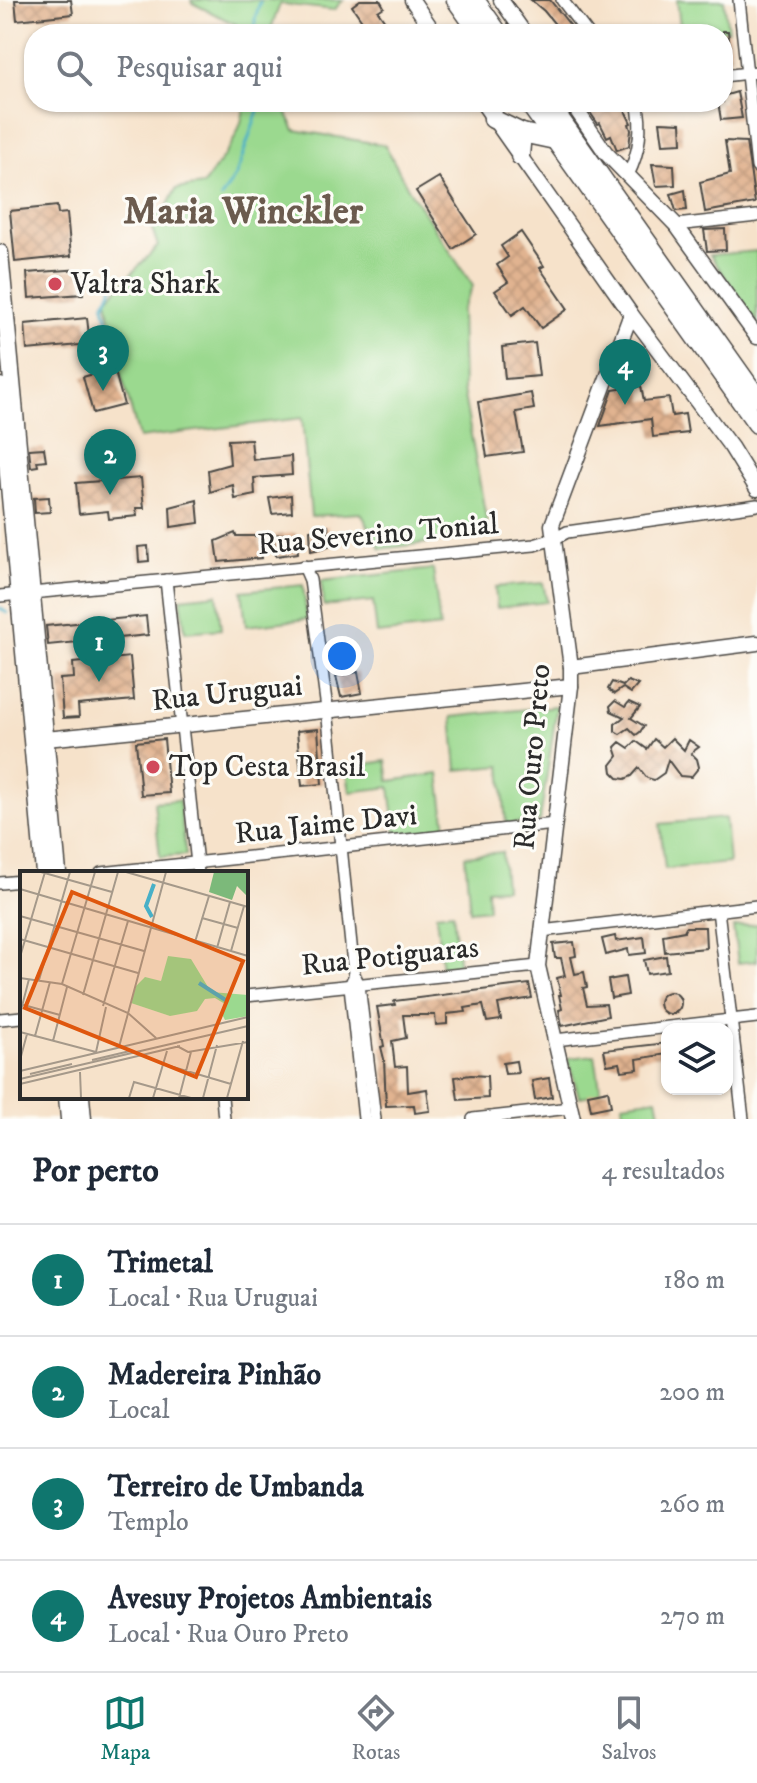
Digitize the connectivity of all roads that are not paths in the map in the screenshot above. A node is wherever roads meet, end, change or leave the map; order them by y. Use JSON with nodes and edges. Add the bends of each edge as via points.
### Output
{"nodes":[{"id":1,"x":412,"y":0,"type":"edge"},
{"id":2,"x":456,"y":0,"type":"edge"},
{"id":3,"x":475,"y":0,"type":"edge"},
{"id":4,"x":501,"y":0,"type":"edge"},
{"id":5,"x":562,"y":0,"type":"edge"},
{"id":6,"x":739,"y":0,"type":"edge"},
{"id":7,"x":428,"y":24,"type":"edge"},
{"id":8,"x":473,"y":24,"type":"edge"},
{"id":9,"x":492,"y":24,"type":"edge"},
{"id":10,"x":518,"y":24,"type":"edge"},
{"id":11,"x":580,"y":24,"type":"edge"},
{"id":12,"x":752,"y":72,"type":"edge"},
{"id":13,"x":493,"y":112,"type":"edge"},
{"id":14,"x":495,"y":112,"type":"edge"},
{"id":15,"x":535,"y":112,"type":"edge"},
{"id":16,"x":555,"y":112,"type":"edge"},
{"id":17,"x":578,"y":112,"type":"edge"},
{"id":18,"x":639,"y":112,"type":"edge"},
{"id":19,"x":522,"y":133,"type":"junction"},
{"id":20,"x":555,"y":140,"type":"junction"},
{"id":21,"x":520,"y":156,"type":"junction"},
{"id":22,"x":757,"y":167,"type":"edge"},
{"id":23,"x":628,"y":175,"type":"junction"},
{"id":24,"x":757,"y":216,"type":"edge"},
{"id":25,"x":676,"y":225,"type":"junction"},
{"id":26,"x":0,"y":253,"type":"edge"},
{"id":27,"x":3,"y":310,"type":"edge"},
{"id":28,"x":631,"y":314,"type":"junction"},
{"id":29,"x":757,"y":337,"type":"edge"},
{"id":30,"x":0,"y":386,"type":"edge"},
{"id":31,"x":757,"y":397,"type":"edge"},
{"id":32,"x":757,"y":424,"type":"edge"},
{"id":33,"x":13,"y":450,"type":"junction"},
{"id":34,"x":757,"y":489,"type":"edge"},
{"id":35,"x":757,"y":505,"type":"edge"},
{"id":36,"x":554,"y":539,"type":"junction"},
{"id":37,"x":304,"y":566,"type":"junction"},
{"id":38,"x":166,"y":580,"type":"junction"},
{"id":39,"x":26,"y":594,"type":"junction"},
{"id":40,"x":0,"y":596,"type":"edge"},
{"id":41,"x":757,"y":643,"type":"edge"},
{"id":42,"x":571,"y":667,"type":"junction"},
{"id":43,"x":571,"y":686,"type":"junction"},
{"id":44,"x":327,"y":709,"type":"junction"},
{"id":45,"x":182,"y":725,"type":"junction"},
{"id":46,"x":39,"y":740,"type":"junction"},
{"id":47,"x":555,"y":824,"type":"junction"},
{"id":48,"x":341,"y":848,"type":"junction"},
{"id":49,"x":198,"y":868,"type":"edge"},
{"id":50,"x":44,"y":871,"type":"edge"},
{"id":51,"x":58,"y":871,"type":"edge"},
{"id":52,"x":140,"y":871,"type":"edge"},
{"id":53,"x":20,"y":881,"type":"edge"},
{"id":54,"x":0,"y":883,"type":"edge"},
{"id":55,"x":757,"y":906,"type":"edge"},
{"id":56,"x":718,"y":910,"type":"junction"},
{"id":57,"x":541,"y":931,"type":"junction"},
{"id":58,"x":538,"y":966,"type":"junction"},
{"id":59,"x":354,"y":981,"type":"junction"},
{"id":60,"x":248,"y":996,"type":"edge"},
{"id":61,"x":20,"y":1017,"type":"edge"},
{"id":62,"x":757,"y":1017,"type":"edge"},
{"id":63,"x":0,"y":1019,"type":"edge"},
{"id":64,"x":730,"y":1020,"type":"junction"},
{"id":65,"x":555,"y":1040,"type":"junction"},
{"id":66,"x":365,"y":1076,"type":"junction"},
{"id":67,"x":67,"y":1099,"type":"edge"},
{"id":68,"x":81,"y":1099,"type":"edge"},
{"id":69,"x":222,"y":1099,"type":"edge"},
{"id":70,"x":572,"y":1114,"type":"edge"},
{"id":71,"x":69,"y":1119,"type":"edge"},
{"id":72,"x":83,"y":1119,"type":"edge"},
{"id":73,"x":224,"y":1119,"type":"edge"},
{"id":74,"x":364,"y":1119,"type":"edge"},
{"id":75,"x":375,"y":1119,"type":"edge"},
{"id":76,"x":473,"y":1119,"type":"edge"},
{"id":77,"x":743,"y":1119,"type":"edge"}],
"edges":[{"from":1,"to":7,"type":"street"},
{"from":2,"to":8,"type":"highway"},
{"from":3,"to":9,"type":"highway"},
{"from":4,"to":10,"type":"street"},
{"from":5,"to":11,"type":"street"},
{"from":6,"to":12,"type":"street"},
{"from":12,"to":22,"type":"street"},
{"from":13,"to":21,"type":"street"},
{"from":14,"to":19,"type":"highway"},
{"from":15,"to":20,"type":"highway"},
{"from":16,"to":31,"type":"highway"},
{"from":17,"to":23,"type":"street"},
{"from":18,"to":23,"type":"street","via":[[642,123]]},
{"from":19,"to":20,"type":"highway"},
{"from":19,"to":21,"type":"highway"},
{"from":20,"to":32,"type":"highway"},
{"from":21,"to":28,"type":"street"},
{"from":23,"to":25,"type":"street"},
{"from":24,"to":25,"type":"street"},
{"from":25,"to":29,"type":"street"},
{"from":26,"to":27,"type":"main road"},
{"from":27,"to":33,"type":"main road"},
{"from":28,"to":34,"type":"street"},
{"from":28,"to":36,"type":"street","name":"Rua Ouro Preto","via":[[552,525]]},
{"from":30,"to":33,"type":"main road"},
{"from":33,"to":39,"type":"main road"},
{"from":35,"to":36,"type":"street","name":"Rua Severino Tonial","via":[[567,532]]},
{"from":36,"to":37,"type":"street","name":"Rua Severino Tonial"},
{"from":36,"to":42,"type":"street","name":"Rua Ouro Preto"},
{"from":37,"to":38,"type":"street","name":"Rua Severino Tonial"},
{"from":37,"to":44,"type":"street"},
{"from":38,"to":39,"type":"street","name":"Rua Severino Tonial"},
{"from":38,"to":45,"type":"street"},
{"from":39,"to":40,"type":"street","name":"Rua Severino Tonial"},
{"from":39,"to":46,"type":"main road"},
{"from":41,"to":42,"type":"street"},
{"from":42,"to":43,"type":"street","name":"Rua Ouro Preto"},
{"from":43,"to":44,"type":"street","name":"Rua Uruguai"},
{"from":43,"to":47,"type":"street","name":"Rua Ouro Preto"},
{"from":44,"to":45,"type":"street","name":"Rua Uruguai"},
{"from":44,"to":48,"type":"street"},
{"from":45,"to":46,"type":"street","name":"Rua Uruguai"},
{"from":45,"to":49,"type":"street"},
{"from":46,"to":50,"type":"main road"},
{"from":46,"to":51,"type":"main road"},
{"from":47,"to":48,"type":"street","name":"Rua Jaime Davi"},
{"from":47,"to":57,"type":"street","name":"Rua Ouro Preto"},
{"from":48,"to":49,"type":"street","name":"Rua Jaime Davi"},
{"from":48,"to":59,"type":"street"},
{"from":49,"to":52,"type":"street","name":"Rua Jaime Davi"},
{"from":53,"to":54,"type":"street"},
{"from":55,"to":56,"type":"street"},
{"from":56,"to":57,"type":"street"},
{"from":56,"to":64,"type":"street"},
{"from":57,"to":58,"type":"street","name":"Rua Ouro Preto"},
{"from":58,"to":59,"type":"street","name":"Rua Potiguaras"},
{"from":58,"to":65,"type":"street","name":"Rua Ouro Preto"},
{"from":59,"to":60,"type":"street","name":"Rua Potiguaras"},
{"from":59,"to":66,"type":"street"},
{"from":61,"to":63,"type":"street"},
{"from":62,"to":64,"type":"street"},
{"from":64,"to":65,"type":"street"},
{"from":64,"to":77,"type":"street"},
{"from":65,"to":70,"type":"street","name":"Rua Ouro Preto"},
{"from":66,"to":74,"type":"street"},
{"from":66,"to":75,"type":"street"},
{"from":67,"to":71,"type":"main road"},
{"from":68,"to":72,"type":"main road"},
{"from":69,"to":73,"type":"street"},
{"from":70,"to":76,"type":"street"}]}
